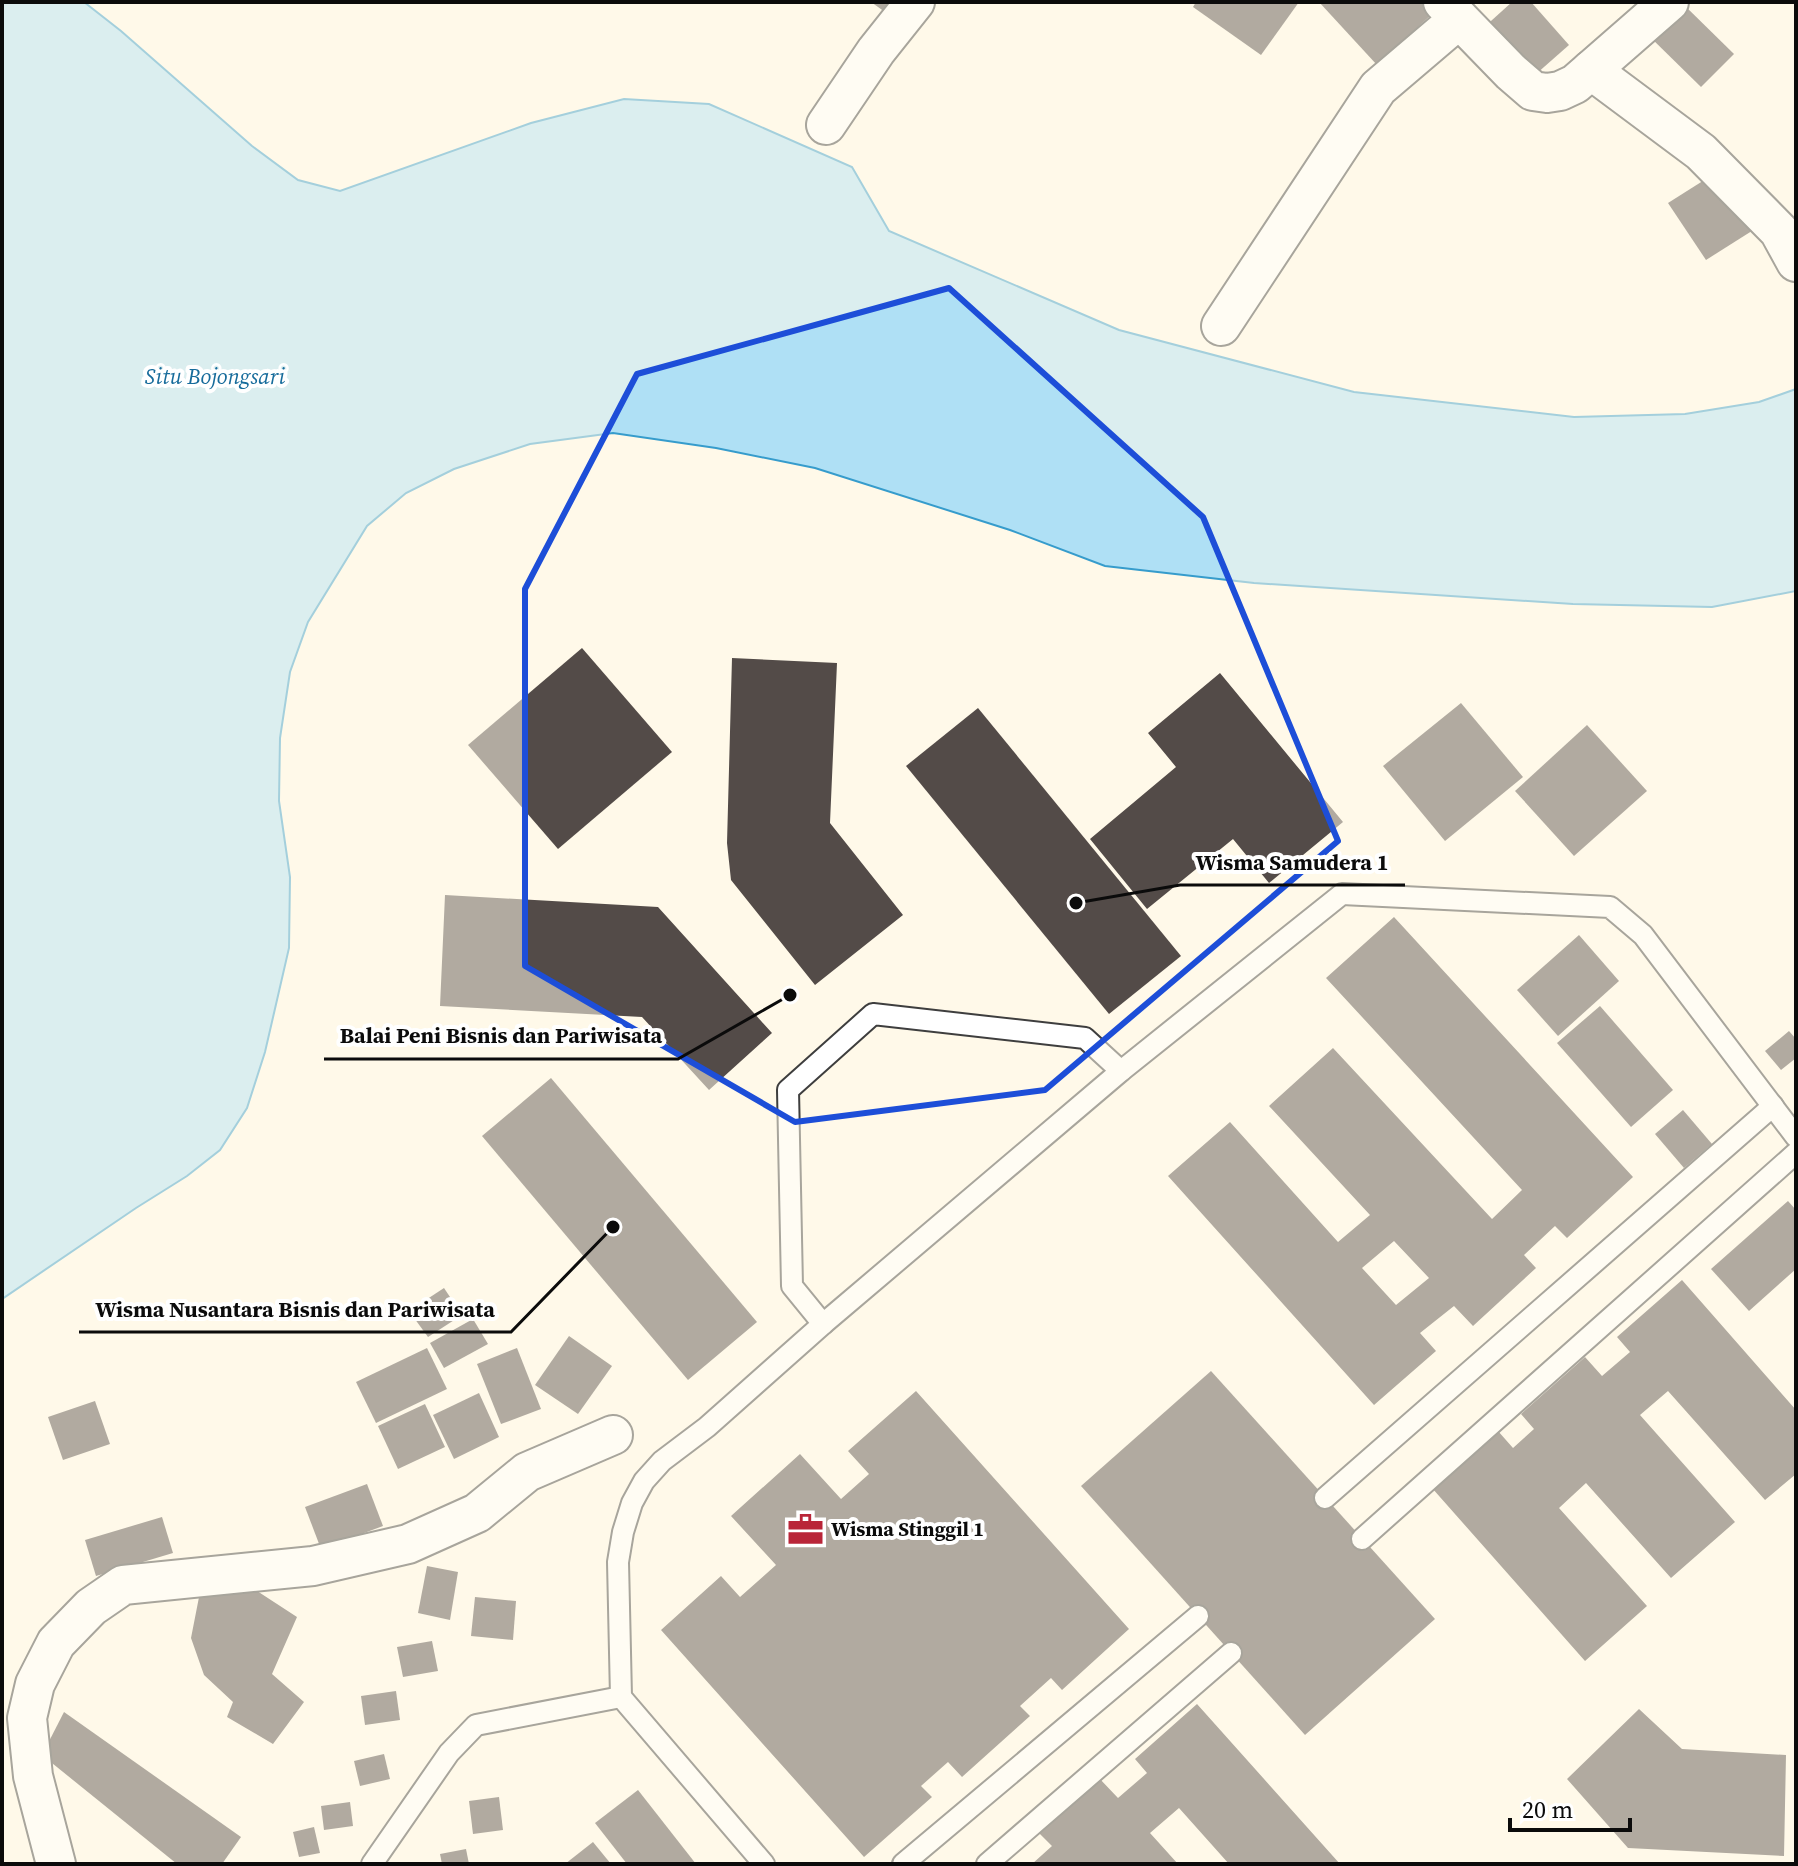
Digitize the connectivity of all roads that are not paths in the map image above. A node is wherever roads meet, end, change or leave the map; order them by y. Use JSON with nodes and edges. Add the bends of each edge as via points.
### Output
{"nodes":[{"id":1,"x":915,"y":2,"type":"edge"},
{"id":2,"x":1669,"y":2,"type":"edge"},
{"id":3,"x":1451,"y":11,"type":"edge"},
{"id":4,"x":1591,"y":70,"type":"junction"},
{"id":5,"x":826,"y":125,"type":"dead end"},
{"id":6,"x":1796,"y":262,"type":"edge"},
{"id":7,"x":1221,"y":326,"type":"dead end"},
{"id":8,"x":1121,"y":1071,"type":"junction"},
{"id":9,"x":1773,"y":1106,"type":"junction"},
{"id":10,"x":1796,"y":1137,"type":"edge"},
{"id":11,"x":1796,"y":1153,"type":"edge"},
{"id":12,"x":823,"y":1324,"type":"junction"},
{"id":13,"x":613,"y":1435,"type":"dead end"},
{"id":14,"x":1325,"y":1498,"type":"dead end"},
{"id":15,"x":1362,"y":1539,"type":"dead end"},
{"id":16,"x":1198,"y":1616,"type":"dead end"},
{"id":17,"x":1231,"y":1653,"type":"dead end"},
{"id":18,"x":621,"y":1697,"type":"junction"},
{"id":19,"x":56,"y":1864,"type":"edge"},
{"id":20,"x":372,"y":1864,"type":"edge"},
{"id":21,"x":764,"y":1864,"type":"edge"},
{"id":22,"x":903,"y":1864,"type":"edge"},
{"id":23,"x":987,"y":1864,"type":"edge"}],
"edges":[{"from":1,"to":5,"type":"street"},
{"from":2,"to":4,"type":"street"},
{"from":3,"to":4,"type":"street","via":[[1533,91],[1560,91]]},
{"from":3,"to":7,"type":"street","via":[[1378,88]]},
{"from":4,"to":6,"type":"street","via":[[1701,152],[1779,231]]},
{"from":8,"to":9,"type":"lane","via":[[1342,894],[1610,907],[1643,935]]},
{"from":8,"to":12,"type":"lane"},
{"from":8,"to":12,"type":"lane","via":[[1085,1038],[873,1014],[788,1090],[792,1286]]},
{"from":9,"to":10,"type":"lane"},
{"from":9,"to":14,"type":"lane"},
{"from":11,"to":15,"type":"lane"},
{"from":12,"to":18,"type":"lane","via":[[662,1461],[632,1503],[618,1562]]},
{"from":13,"to":19,"type":"street","via":[[527,1472],[477,1513],[408,1544],[313,1566],[123,1585],[91,1607],[56,1643],[35,1684],[27,1718],[33,1776]]},
{"from":16,"to":22,"type":"lane"},
{"from":17,"to":23,"type":"lane"},
{"from":18,"to":20,"type":"lane","via":[[476,1725],[449,1753]]},
{"from":18,"to":21,"type":"lane"}]}
